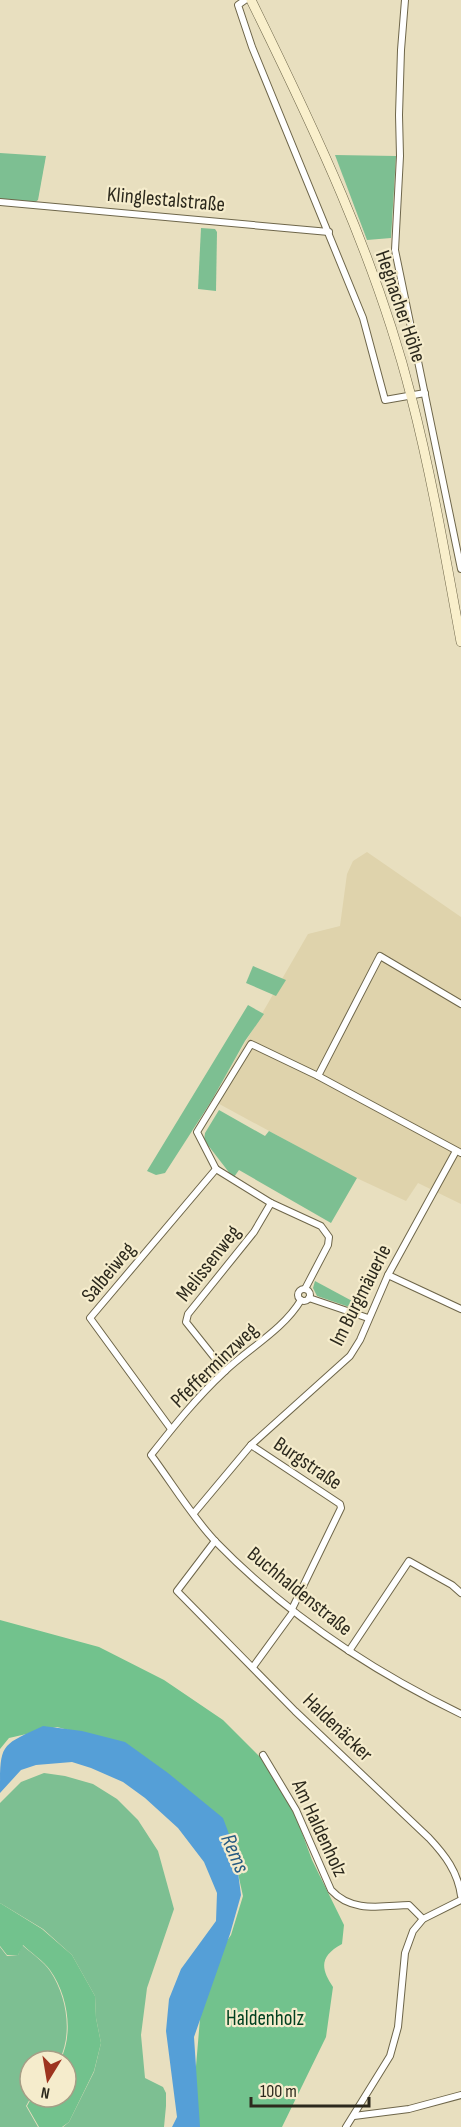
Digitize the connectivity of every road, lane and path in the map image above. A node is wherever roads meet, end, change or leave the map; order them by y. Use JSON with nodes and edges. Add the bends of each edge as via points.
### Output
{"nodes":[{"id":1,"x":245,"y":0,"type":"edge"},
{"id":2,"x":251,"y":0,"type":"edge"},
{"id":3,"x":405,"y":0,"type":"edge"},
{"id":4,"x":0,"y":201,"type":"edge"},
{"id":5,"x":329,"y":232,"type":"junction"},
{"id":6,"x":425,"y":393,"type":"junction"},
{"id":7,"x":411,"y":396,"type":"junction"},
{"id":8,"x":461,"y":569,"type":"edge"},
{"id":9,"x":461,"y":642,"type":"edge"},
{"id":10,"x":461,"y":1004,"type":"edge"},
{"id":11,"x":318,"y":1076,"type":"junction"},
{"id":12,"x":458,"y":1152,"type":"edge"},
{"id":13,"x":216,"y":1169,"type":"junction"},
{"id":14,"x":272,"y":1203,"type":"junction"},
{"id":15,"x":388,"y":1275,"type":"junction"},
{"id":16,"x":305,"y":1289,"type":"junction"},
{"id":17,"x":309,"y":1298,"type":"junction"},
{"id":18,"x":301,"y":1300,"type":"junction"},
{"id":19,"x":461,"y":1309,"type":"edge"},
{"id":20,"x":368,"y":1318,"type":"junction"},
{"id":21,"x":225,"y":1371,"type":"junction"},
{"id":22,"x":171,"y":1429,"type":"junction"},
{"id":23,"x":251,"y":1445,"type":"junction"},
{"id":24,"x":151,"y":1455,"type":"joint"},
{"id":25,"x":194,"y":1513,"type":"junction"},
{"id":26,"x":215,"y":1541,"type":"junction"},
{"id":27,"x":461,"y":1593,"type":"edge"},
{"id":28,"x":293,"y":1611,"type":"junction"},
{"id":29,"x":349,"y":1651,"type":"junction"},
{"id":30,"x":253,"y":1668,"type":"junction"},
{"id":31,"x":461,"y":1714,"type":"edge"},
{"id":32,"x":263,"y":1755,"type":"dead end"},
{"id":33,"x":461,"y":1898,"type":"edge"},
{"id":34,"x":423,"y":1919,"type":"junction"},
{"id":35,"x":461,"y":2095,"type":"edge"},
{"id":36,"x":354,"y":2116,"type":"junction"},
{"id":37,"x":346,"y":2127,"type":"edge"}],
"edges":[{"from":1,"to":5,"type":"street","via":[[238,5],[252,47]]},
{"from":2,"to":7,"type":"main road","name":"Hegnacher Höhe","via":[[346,201],[391,326]]},
{"from":3,"to":6,"type":"street","name":"Hegnacher Höhe","via":[[395,250]]},
{"from":4,"to":5,"type":"street","name":"Klinglestalstraße"},
{"from":5,"to":7,"type":"street","via":[[363,318],[385,400]]},
{"from":6,"to":7,"type":"street"},
{"from":6,"to":8,"type":"street","name":"Hegnacher Höhe"},
{"from":7,"to":9,"type":"main road","name":"Hegnacher Höhe"},
{"from":10,"to":11,"type":"street","via":[[380,956]]},
{"from":11,"to":12,"type":"street"},
{"from":11,"to":13,"type":"street","via":[[251,1044],[197,1132]]},
{"from":12,"to":15,"type":"street","name":"Im Burgmäuerle"},
{"from":13,"to":14,"type":"street"},
{"from":13,"to":22,"type":"street","name":"Salbeiweg","via":[[90,1318]]},
{"from":14,"to":16,"type":"street","via":[[321,1226],[329,1237]]},
{"from":14,"to":21,"type":"street","name":"Melissenweg","via":[[254,1232],[188,1314],[186,1322]]},
{"from":15,"to":19,"type":"street"},
{"from":15,"to":20,"type":"street","name":"Im Burgmäuerle"},
{"from":16,"to":17,"type":"street"},
{"from":16,"to":18,"type":"street","name":"Pfefferminzweg","via":[[298,1294]]},
{"from":17,"to":18,"type":"street"},
{"from":17,"to":20,"type":"street"},
{"from":18,"to":21,"type":"street","name":"Pfefferminzweg","via":[[282,1324]]},
{"from":20,"to":23,"type":"street","name":"Im Burgmäuerle","via":[[350,1356]]},
{"from":21,"to":22,"type":"street","name":"Pfefferminzweg"},
{"from":22,"to":24,"type":"street","name":"Pfefferminzweg"},
{"from":23,"to":25,"type":"street","name":"Im Burgmäuerle"},
{"from":23,"to":28,"type":"street","name":"Burgstraße","via":[[340,1504]]},
{"from":24,"to":25,"type":"street","name":"Buchhaldenstraße"},
{"from":25,"to":26,"type":"street","name":"Buchhaldenstraße"},
{"from":26,"to":28,"type":"street","name":"Buchhaldenstraße"},
{"from":26,"to":30,"type":"street","name":"Haldenäcker","via":[[177,1591]]},
{"from":27,"to":29,"type":"street","via":[[409,1561]]},
{"from":28,"to":29,"type":"street","name":"Buchhaldenstraße"},
{"from":28,"to":30,"type":"street","name":"Burgstraße"},
{"from":29,"to":31,"type":"street","name":"Buchhaldenstraße","via":[[408,1688]]},
{"from":30,"to":33,"type":"street","name":"Haldenäcker","via":[[429,1838],[445,1856]]},
{"from":32,"to":34,"type":"street","name":"Am Haldenholz","via":[[296,1810],[337,1897],[355,1906],[409,1905]]},
{"from":33,"to":34,"type":"street"},
{"from":34,"to":36,"type":"street","via":[[413,1931],[405,1953],[398,2027],[390,2056]]},
{"from":35,"to":36,"type":"street","via":[[409,2109]]},
{"from":36,"to":37,"type":"street"}]}
